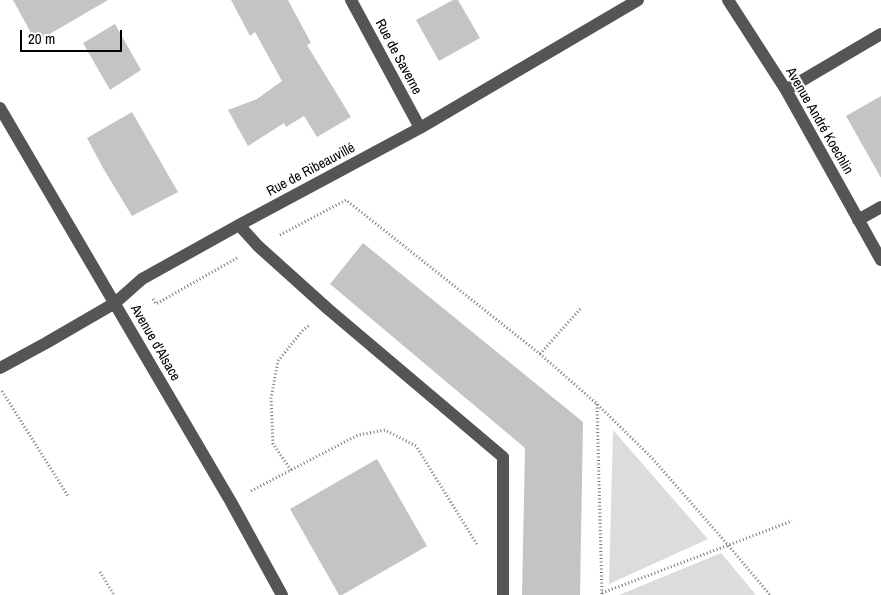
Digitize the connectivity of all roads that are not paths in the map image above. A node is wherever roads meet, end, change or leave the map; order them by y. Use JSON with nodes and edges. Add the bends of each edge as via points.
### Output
{"nodes":[{"id":1,"x":351,"y":0,"type":"edge"},
{"id":2,"x":638,"y":0,"type":"edge"},
{"id":3,"x":728,"y":0,"type":"edge"},
{"id":4,"x":881,"y":34,"type":"edge"},
{"id":5,"x":786,"y":90,"type":"junction"},
{"id":6,"x":0,"y":108,"type":"edge"},
{"id":7,"x":420,"y":128,"type":"junction"},
{"id":8,"x":881,"y":207,"type":"edge"},
{"id":9,"x":858,"y":220,"type":"junction"},
{"id":10,"x":239,"y":225,"type":"junction"},
{"id":11,"x":881,"y":260,"type":"edge"},
{"id":12,"x":115,"y":303,"type":"junction"},
{"id":13,"x":0,"y":368,"type":"edge"},
{"id":14,"x":503,"y":590,"type":"edge"},
{"id":15,"x":282,"y":595,"type":"edge"}],
"edges":[{"from":1,"to":7,"type":"street","name":"Rue de Saverne"},
{"from":2,"to":7,"type":"street","name":"Rue de Ribeauvillé"},
{"from":3,"to":5,"type":"street","name":"Avenue André Koechlin"},
{"from":4,"to":5,"type":"street"},
{"from":5,"to":9,"type":"street","name":"Avenue André Koechlin"},
{"from":6,"to":12,"type":"street","name":"Avenue d'Alsace"},
{"from":7,"to":10,"type":"street","name":"Rue de Ribeauvillé"},
{"from":8,"to":9,"type":"street"},
{"from":9,"to":11,"type":"street","name":"Avenue André Koechlin"},
{"from":10,"to":12,"type":"street","name":"Rue de Ribeauvillé","via":[[142,279]]},
{"from":10,"to":14,"type":"street","via":[[328,309],[503,457]]},
{"from":12,"to":13,"type":"street","name":"Rue de Ribeauvillé"},
{"from":12,"to":15,"type":"street","name":"Avenue d'Alsace"}]}
